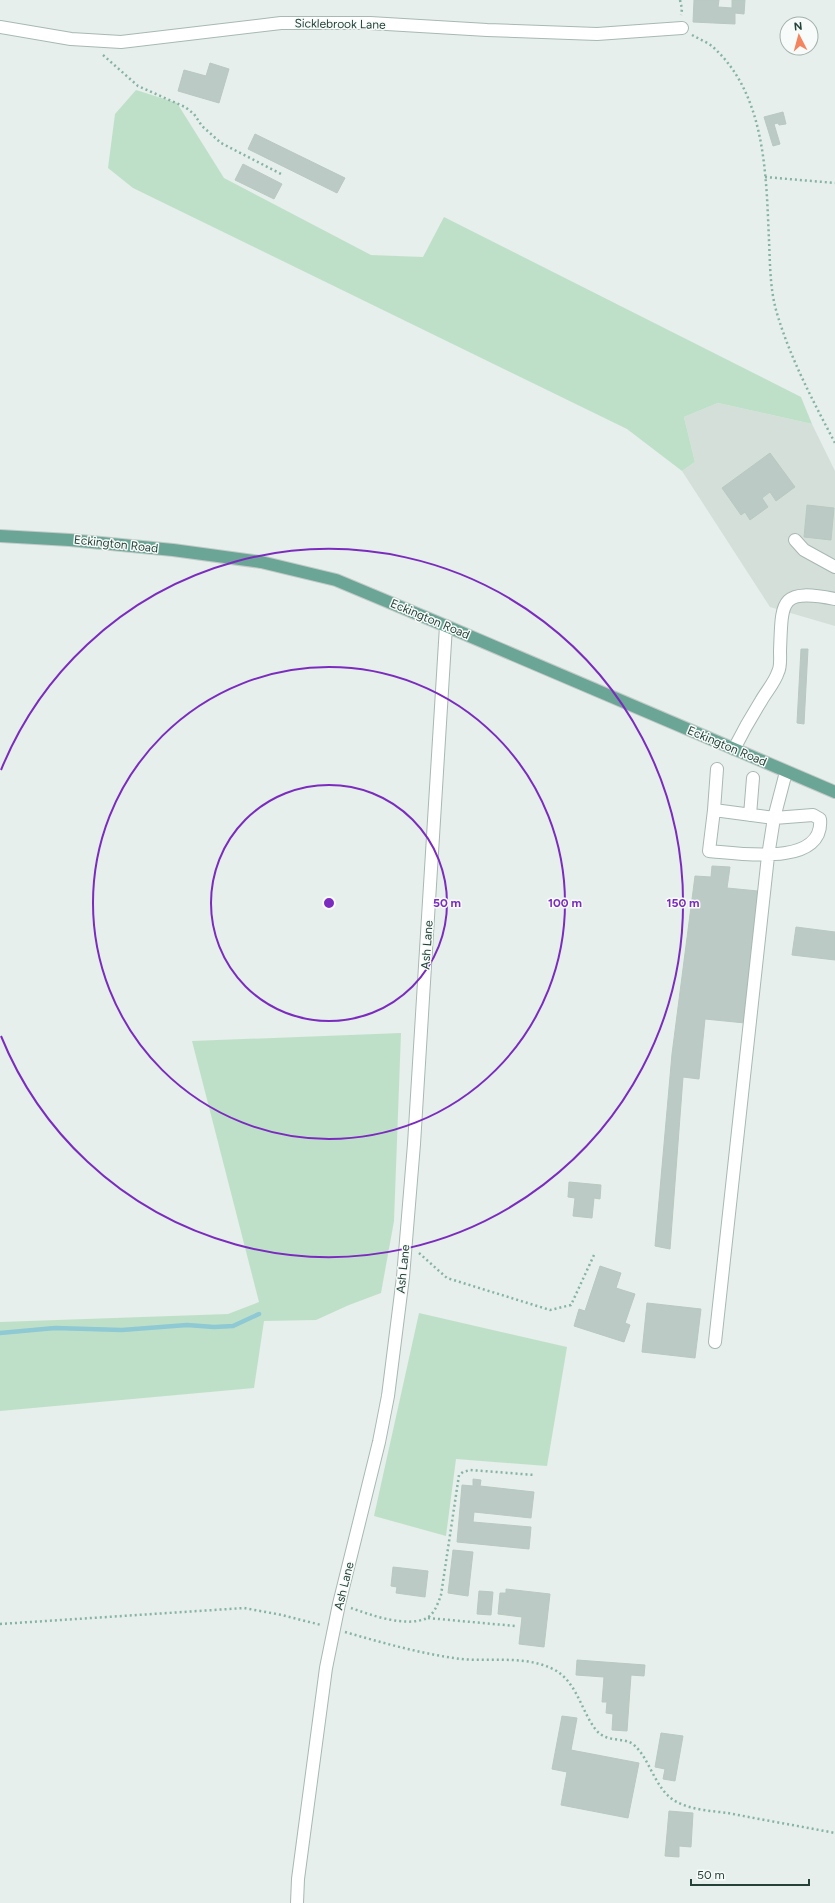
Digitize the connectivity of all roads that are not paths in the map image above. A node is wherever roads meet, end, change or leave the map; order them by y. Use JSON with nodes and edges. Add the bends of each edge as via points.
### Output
{"nodes":[{"id":1,"x":0,"y":27,"type":"edge"},
{"id":2,"x":682,"y":28,"type":"road end"},
{"id":3,"x":0,"y":536,"type":"edge"},
{"id":4,"x":795,"y":540,"type":"dead end"},
{"id":5,"x":835,"y":567,"type":"edge"},
{"id":6,"x":835,"y":599,"type":"edge"},
{"id":7,"x":446,"y":626,"type":"junction"},
{"id":8,"x":734,"y":749,"type":"junction"},
{"id":9,"x":717,"y":769,"type":"dead end"},
{"id":10,"x":786,"y":772,"type":"junction"},
{"id":11,"x":753,"y":778,"type":"dead end"},
{"id":12,"x":835,"y":792,"type":"edge"},
{"id":13,"x":714,"y":810,"type":"junction"},
{"id":14,"x":750,"y":815,"type":"junction"},
{"id":15,"x":774,"y":818,"type":"junction"},
{"id":16,"x":768,"y":856,"type":"junction"},
{"id":17,"x":714,"y":1342,"type":"dead end"},
{"id":18,"x":297,"y":1903,"type":"edge"}],
"edges":[{"from":1,"to":2,"type":"street","name":"Sicklebrook Lane","via":[[86,40],[120,42],[289,23],[370,23],[597,34]]},
{"from":3,"to":7,"type":"main road","name":"Eckington Road","via":[[173,550],[261,562],[336,580]]},
{"from":4,"to":5,"type":"street","via":[[804,550]]},
{"from":6,"to":8,"type":"street","via":[[810,594],[789,600],[784,606],[781,618],[779,672]]},
{"from":7,"to":8,"type":"main road","name":"Eckington Road"},
{"from":7,"to":18,"type":"street","name":"Ash Lane","via":[[415,1136],[406,1242],[387,1404],[326,1668]]},
{"from":8,"to":10,"type":"main road","name":"Eckington Road"},
{"from":9,"to":13,"type":"street"},
{"from":10,"to":12,"type":"main road","name":"Eckington Road"},
{"from":10,"to":15,"type":"street"},
{"from":11,"to":14,"type":"street"},
{"from":13,"to":14,"type":"street"},
{"from":13,"to":16,"type":"street","via":[[709,851]]},
{"from":14,"to":15,"type":"street"},
{"from":15,"to":16,"type":"street"},
{"from":15,"to":16,"type":"street","via":[[813,815],[820,819],[821,826],[818,836],[811,843],[800,849]]},
{"from":16,"to":17,"type":"street"}]}
